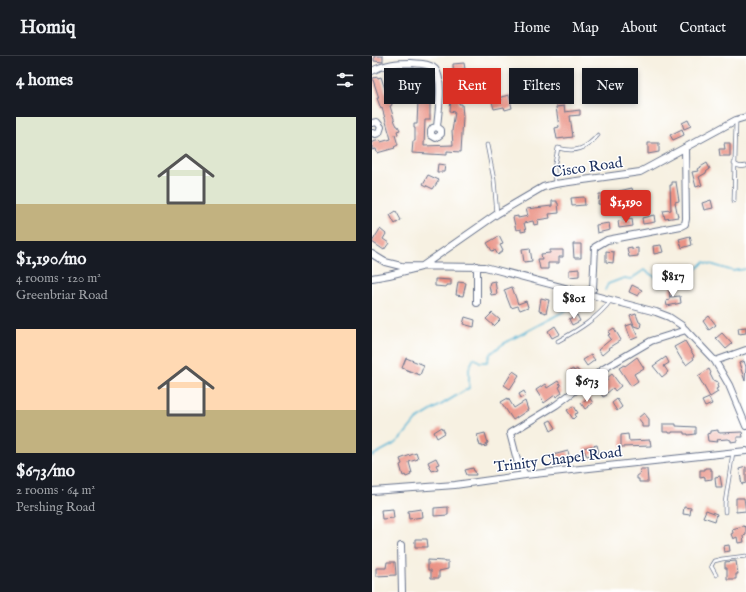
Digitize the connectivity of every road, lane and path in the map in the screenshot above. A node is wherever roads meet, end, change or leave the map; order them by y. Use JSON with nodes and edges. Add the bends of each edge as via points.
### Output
{"nodes":[{"id":1,"x":390,"y":56,"type":"edge"},
{"id":2,"x":390,"y":64,"type":"junction"},
{"id":3,"x":372,"y":70,"type":"edge"},
{"id":4,"x":746,"y":117,"type":"edge"},
{"id":5,"x":736,"y":120,"type":"junction"},
{"id":6,"x":372,"y":122,"type":"edge"},
{"id":7,"x":437,"y":127,"type":"dead end"},
{"id":8,"x":372,"y":133,"type":"edge"},
{"id":9,"x":598,"y":136,"type":"dead end"},
{"id":10,"x":488,"y":145,"type":"dead end"},
{"id":11,"x":685,"y":148,"type":"junction"},
{"id":12,"x":734,"y":162,"type":"junction"},
{"id":13,"x":746,"y":166,"type":"edge"},
{"id":14,"x":555,"y":184,"type":"junction"},
{"id":15,"x":734,"y":201,"type":"dead end"},
{"id":16,"x":497,"y":214,"type":"junction"},
{"id":17,"x":372,"y":254,"type":"edge"},
{"id":18,"x":477,"y":266,"type":"junction"},
{"id":19,"x":421,"y":267,"type":"junction"},
{"id":20,"x":372,"y":278,"type":"edge"},
{"id":21,"x":583,"y":292,"type":"junction"},
{"id":22,"x":611,"y":300,"type":"junction"},
{"id":23,"x":477,"y":303,"type":"dead end"},
{"id":24,"x":686,"y":330,"type":"junction"},
{"id":25,"x":558,"y":341,"type":"dead end"},
{"id":26,"x":746,"y":350,"type":"edge"},
{"id":27,"x":715,"y":361,"type":"junction"},
{"id":28,"x":746,"y":426,"type":"edge"},
{"id":29,"x":746,"y":451,"type":"edge"},
{"id":30,"x":733,"y":452,"type":"junction"},
{"id":31,"x":525,"y":475,"type":"junction"},
{"id":32,"x":372,"y":491,"type":"edge"},
{"id":33,"x":725,"y":512,"type":"dead end"},
{"id":34,"x":401,"y":546,"type":"dead end"},
{"id":35,"x":746,"y":556,"type":"edge"},
{"id":36,"x":716,"y":575,"type":"dead end"},
{"id":37,"x":402,"y":592,"type":"edge"}],
"edges":[{"from":1,"to":2,"type":"street"},
{"from":2,"to":3,"type":"street"},
{"from":2,"to":7,"type":"street","via":[[423,64],[438,73],[440,84]]},
{"from":4,"to":5,"type":"street","name":"Cisco Road"},
{"from":5,"to":11,"type":"street","name":"Cisco Road"},
{"from":5,"to":12,"type":"lane"},
{"from":6,"to":8,"type":"street","via":[[380,124],[381,130],[376,134]]},
{"from":9,"to":14,"type":"lane","via":[[590,145],[579,150],[567,151],[558,148],[554,168]]},
{"from":10,"to":16,"type":"lane"},
{"from":11,"to":14,"type":"street","name":"Cisco Road","via":[[640,172]]},
{"from":11,"to":21,"type":"street","via":[[685,224],[607,240],[595,247],[593,289]]},
{"from":12,"to":13,"type":"lane","via":[[736,166]]},
{"from":12,"to":15,"type":"lane"},
{"from":14,"to":16,"type":"street","name":"Cisco Road","via":[[543,187]]},
{"from":16,"to":19,"type":"street","name":"Cisco Road"},
{"from":17,"to":19,"type":"street","via":[[395,265]]},
{"from":18,"to":19,"type":"street"},
{"from":18,"to":21,"type":"street"},
{"from":18,"to":23,"type":"street"},
{"from":19,"to":20,"type":"street","name":"Cisco Road"},
{"from":21,"to":22,"type":"street"},
{"from":22,"to":24,"type":"street","via":[[663,314]]},
{"from":22,"to":25,"type":"lane","via":[[592,319]]},
{"from":24,"to":27,"type":"street"},
{"from":24,"to":31,"type":"street","via":[[651,341],[605,368],[556,405],[510,433],[517,460]]},
{"from":26,"to":27,"type":"street"},
{"from":27,"to":28,"type":"street"},
{"from":29,"to":30,"type":"street","name":"Trinity Chapel Road"},
{"from":30,"to":31,"type":"street","name":"Trinity Chapel Road"},
{"from":30,"to":33,"type":"lane"},
{"from":31,"to":32,"type":"street","name":"Trinity Chapel Road","via":[[455,485]]},
{"from":34,"to":37,"type":"street"},
{"from":35,"to":36,"type":"lane","via":[[714,561],[711,566]]}]}
